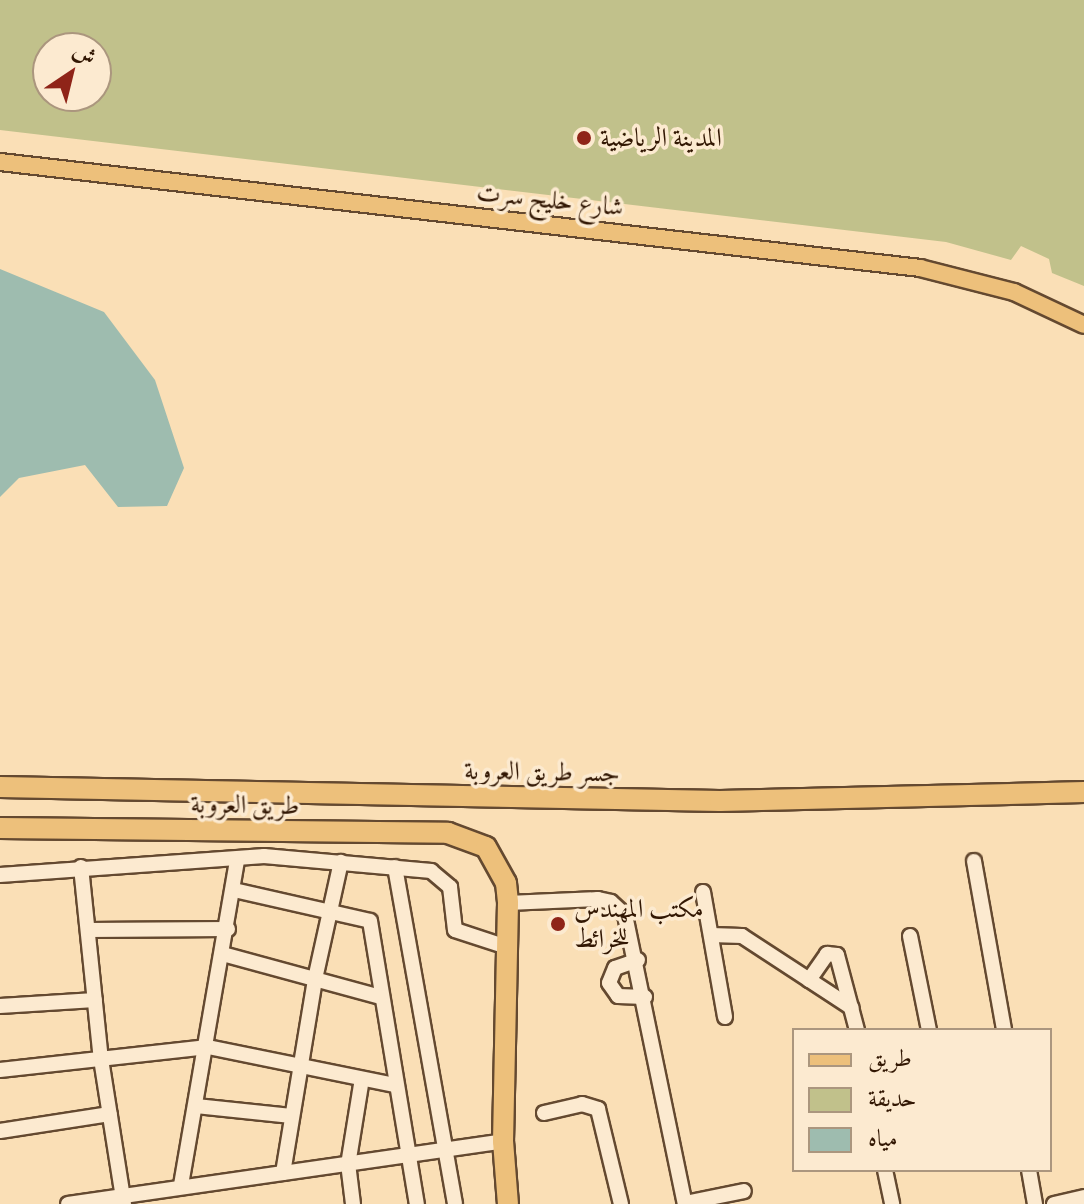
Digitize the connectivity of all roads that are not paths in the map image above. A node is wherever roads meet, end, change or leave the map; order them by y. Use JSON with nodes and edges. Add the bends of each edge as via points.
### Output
{"nodes":[{"id":1,"x":0,"y":162,"type":"edge"},
{"id":2,"x":1084,"y":325,"type":"edge"},
{"id":3,"x":0,"y":787,"type":"edge"},
{"id":4,"x":1084,"y":792,"type":"edge"},
{"id":5,"x":0,"y":828,"type":"edge"},
{"id":6,"x":237,"y":860,"type":"junction"},
{"id":7,"x":974,"y":861,"type":"dead end"},
{"id":8,"x":341,"y":862,"type":"junction"},
{"id":9,"x":81,"y":867,"type":"junction"},
{"id":10,"x":395,"y":867,"type":"junction"},
{"id":11,"x":0,"y":875,"type":"edge"},
{"id":12,"x":234,"y":890,"type":"junction"},
{"id":13,"x":703,"y":892,"type":"dead end"},
{"id":14,"x":508,"y":903,"type":"junction"},
{"id":15,"x":331,"y":909,"type":"junction"},
{"id":16,"x":228,"y":929,"type":"junction"},
{"id":17,"x":88,"y":930,"type":"junction"},
{"id":18,"x":711,"y":935,"type":"junction"},
{"id":19,"x":910,"y":936,"type":"dead end"},
{"id":20,"x":507,"y":947,"type":"junction"},
{"id":21,"x":223,"y":954,"type":"junction"},
{"id":22,"x":638,"y":960,"type":"junction"},
{"id":23,"x":315,"y":979,"type":"junction"},
{"id":24,"x":809,"y":980,"type":"junction"},
{"id":25,"x":380,"y":997,"type":"junction"},
{"id":26,"x":645,"y":997,"type":"junction"},
{"id":27,"x":95,"y":1000,"type":"junction"},
{"id":28,"x":0,"y":1006,"type":"edge"},
{"id":29,"x":852,"y":1008,"type":"junction"},
{"id":30,"x":725,"y":1017,"type":"dead end"},
{"id":31,"x":857,"y":1028,"type":"edge"},
{"id":32,"x":929,"y":1028,"type":"edge"},
{"id":33,"x":1004,"y":1028,"type":"edge"},
{"id":34,"x":208,"y":1047,"type":"junction"},
{"id":35,"x":101,"y":1059,"type":"junction"},
{"id":36,"x":300,"y":1063,"type":"junction"},
{"id":37,"x":0,"y":1070,"type":"edge"},
{"id":38,"x":362,"y":1079,"type":"junction"},
{"id":39,"x":395,"y":1085,"type":"junction"},
{"id":40,"x":196,"y":1106,"type":"junction"},
{"id":41,"x":544,"y":1113,"type":"dead end"},
{"id":42,"x":110,"y":1114,"type":"junction"},
{"id":43,"x":291,"y":1116,"type":"junction"},
{"id":44,"x":0,"y":1131,"type":"edge"},
{"id":45,"x":503,"y":1141,"type":"junction"},
{"id":46,"x":446,"y":1148,"type":"junction"},
{"id":47,"x":408,"y":1155,"type":"junction"},
{"id":48,"x":348,"y":1165,"type":"junction"},
{"id":49,"x":885,"y":1172,"type":"edge"},
{"id":50,"x":1029,"y":1172,"type":"edge"},
{"id":51,"x":283,"y":1173,"type":"junction"},
{"id":52,"x":181,"y":1185,"type":"junction"},
{"id":53,"x":744,"y":1191,"type":"dead end"},
{"id":54,"x":1084,"y":1197,"type":"edge"},
{"id":55,"x":124,"y":1200,"type":"edge"},
{"id":56,"x":685,"y":1203,"type":"edge"},
{"id":57,"x":68,"y":1204,"type":"edge"},
{"id":58,"x":353,"y":1204,"type":"edge"},
{"id":59,"x":417,"y":1204,"type":"edge"},
{"id":60,"x":455,"y":1204,"type":"edge"},
{"id":61,"x":508,"y":1204,"type":"edge"},
{"id":62,"x":621,"y":1204,"type":"edge"},
{"id":63,"x":892,"y":1204,"type":"edge"},
{"id":64,"x":1035,"y":1204,"type":"edge"},
{"id":65,"x":1054,"y":1204,"type":"edge"}],
"edges":[{"from":1,"to":2,"type":"main road","name":"شارع خليج سرت","via":[[920,268],[1014,292]]},
{"from":3,"to":4,"type":"highway","name":"جسر طريق العروبة","via":[[720,801]]},
{"from":5,"to":14,"type":"highway","name":"طريق العروبة","via":[[448,833],[486,847],[506,883]]},
{"from":6,"to":8,"type":"street","via":[[264,856]]},
{"from":6,"to":9,"type":"street"},
{"from":6,"to":12,"type":"street"},
{"from":7,"to":33,"type":"street"},
{"from":8,"to":10,"type":"street"},
{"from":8,"to":15,"type":"street"},
{"from":9,"to":11,"type":"street"},
{"from":9,"to":17,"type":"street"},
{"from":10,"to":20,"type":"street","via":[[443,877],[450,887],[455,930]]},
{"from":10,"to":46,"type":"street"},
{"from":12,"to":15,"type":"street"},
{"from":12,"to":16,"type":"street"},
{"from":13,"to":18,"type":"street"},
{"from":14,"to":20,"type":"highway"},
{"from":14,"to":22,"type":"street","via":[[611,902],[628,920]]},
{"from":15,"to":23,"type":"street"},
{"from":15,"to":25,"type":"street","via":[[370,921]]},
{"from":16,"to":17,"type":"street"},
{"from":16,"to":21,"type":"street"},
{"from":17,"to":27,"type":"street"},
{"from":18,"to":24,"type":"street","via":[[742,936]]},
{"from":18,"to":30,"type":"street"},
{"from":19,"to":32,"type":"street"},
{"from":20,"to":45,"type":"highway"},
{"from":21,"to":23,"type":"street"},
{"from":21,"to":34,"type":"street"},
{"from":22,"to":26,"type":"street"},
{"from":22,"to":26,"type":"street","via":[[615,968],[609,983],[618,996]]},
{"from":23,"to":25,"type":"street"},
{"from":23,"to":36,"type":"street"},
{"from":24,"to":29,"type":"street"},
{"from":24,"to":29,"type":"street","via":[[827,954],[837,955]]},
{"from":25,"to":39,"type":"street"},
{"from":26,"to":56,"type":"street"},
{"from":27,"to":28,"type":"street"},
{"from":27,"to":35,"type":"street"},
{"from":29,"to":31,"type":"street"},
{"from":34,"to":35,"type":"street"},
{"from":34,"to":36,"type":"street"},
{"from":34,"to":40,"type":"street"},
{"from":35,"to":37,"type":"street"},
{"from":35,"to":42,"type":"street"},
{"from":36,"to":38,"type":"street"},
{"from":36,"to":43,"type":"street"},
{"from":38,"to":39,"type":"street"},
{"from":38,"to":48,"type":"street"},
{"from":39,"to":47,"type":"street"},
{"from":40,"to":43,"type":"street"},
{"from":40,"to":52,"type":"street"},
{"from":41,"to":62,"type":"street","via":[[582,1104],[598,1109]]},
{"from":42,"to":44,"type":"street"},
{"from":42,"to":55,"type":"street"},
{"from":43,"to":51,"type":"street"},
{"from":45,"to":46,"type":"street"},
{"from":45,"to":61,"type":"highway"},
{"from":46,"to":47,"type":"street"},
{"from":46,"to":60,"type":"street"},
{"from":47,"to":48,"type":"street"},
{"from":47,"to":59,"type":"street"},
{"from":48,"to":51,"type":"street"},
{"from":48,"to":58,"type":"street"},
{"from":49,"to":63,"type":"street"},
{"from":50,"to":64,"type":"street"},
{"from":51,"to":52,"type":"street"},
{"from":52,"to":55,"type":"street"},
{"from":53,"to":56,"type":"street"},
{"from":54,"to":65,"type":"street"},
{"from":55,"to":57,"type":"street"}]}
